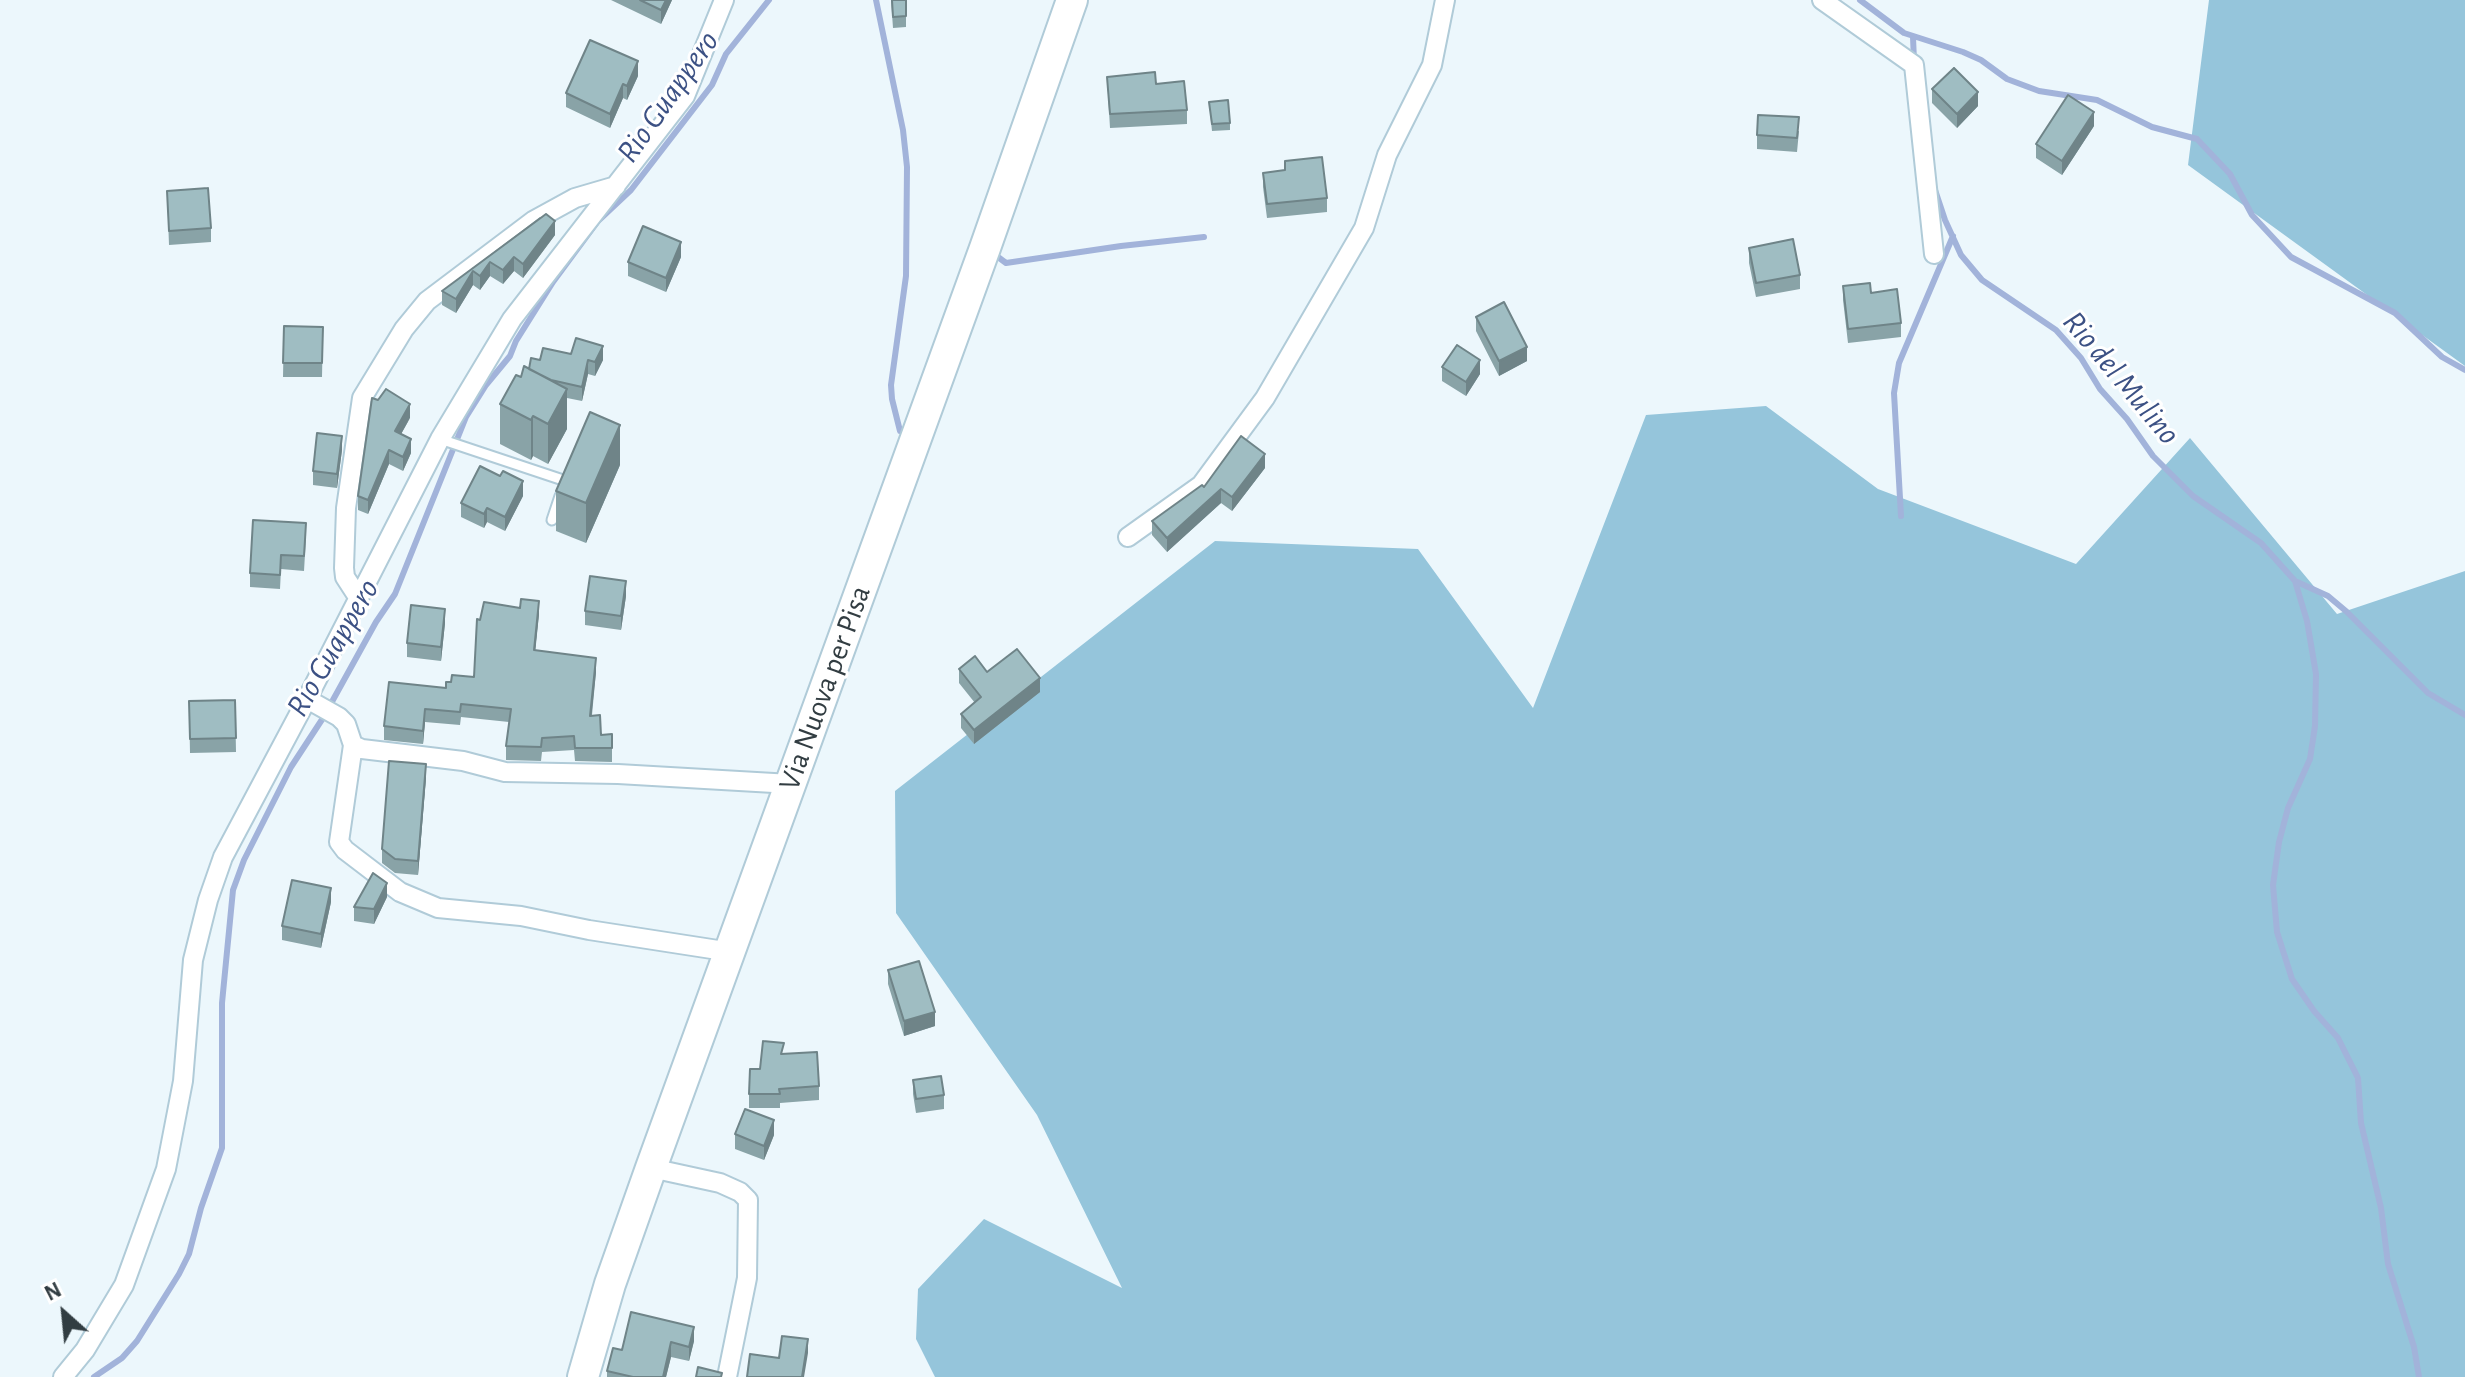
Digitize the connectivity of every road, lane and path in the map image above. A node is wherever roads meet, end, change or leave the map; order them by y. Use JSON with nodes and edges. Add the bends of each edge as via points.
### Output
{"nodes":[{"id":1,"x":724,"y":0,"type":"edge"},
{"id":2,"x":1072,"y":0,"type":"edge"},
{"id":3,"x":1445,"y":0,"type":"edge"},
{"id":4,"x":1822,"y":0,"type":"edge"},
{"id":5,"x":616,"y":186,"type":"junction"},
{"id":6,"x":1934,"y":254,"type":"dead end"},
{"id":7,"x":444,"y":441,"type":"junction"},
{"id":8,"x":571,"y":468,"type":"edge"},
{"id":9,"x":566,"y":481,"type":"junction"},
{"id":10,"x":552,"y":520,"type":"dead end"},
{"id":11,"x":1128,"y":537,"type":"dead end"},
{"id":12,"x":358,"y":597,"type":"junction"},
{"id":13,"x":311,"y":702,"type":"junction"},
{"id":14,"x":353,"y":745,"type":"junction"},
{"id":15,"x":791,"y":784,"type":"junction"},
{"id":16,"x":731,"y":952,"type":"junction"},
{"id":17,"x":651,"y":1168,"type":"junction"},
{"id":18,"x":63,"y":1377,"type":"edge"},
{"id":19,"x":583,"y":1377,"type":"edge"},
{"id":20,"x":727,"y":1377,"type":"edge"}],
"edges":[{"from":1,"to":5,"type":"street","via":[[685,96]]},
{"from":2,"to":15,"type":"main road","name":"Via Nuova per Pisa"},
{"from":3,"to":11,"type":"street","via":[[1432,65],[1387,155],[1364,228],[1265,398],[1201,485]]},
{"from":4,"to":6,"type":"street","via":[[1914,65]]},
{"from":5,"to":7,"type":"street","via":[[512,319]]},
{"from":5,"to":12,"type":"street","via":[[575,198],[533,221],[427,301],[404,329],[362,398],[345,538],[345,577]]},
{"from":7,"to":9,"type":"lane"},
{"from":7,"to":12,"type":"street"},
{"from":8,"to":9,"type":"lane"},
{"from":9,"to":10,"type":"lane"},
{"from":12,"to":13,"type":"street"},
{"from":13,"to":14,"type":"street","via":[[346,724]]},
{"from":13,"to":18,"type":"street","via":[[223,857],[193,960],[183,1081],[166,1169],[124,1285]]},
{"from":14,"to":15,"type":"street","via":[[505,772]]},
{"from":14,"to":16,"type":"street","via":[[339,842],[400,892],[438,908],[521,916]]},
{"from":15,"to":16,"type":"main road","name":"Via Nuova per Pisa"},
{"from":16,"to":17,"type":"main road","name":"Via Nuova per Pisa"},
{"from":17,"to":19,"type":"main road","name":"Via Nuova per Pisa"},
{"from":17,"to":20,"type":"street","via":[[720,1183],[748,1200],[747,1278]]}]}
